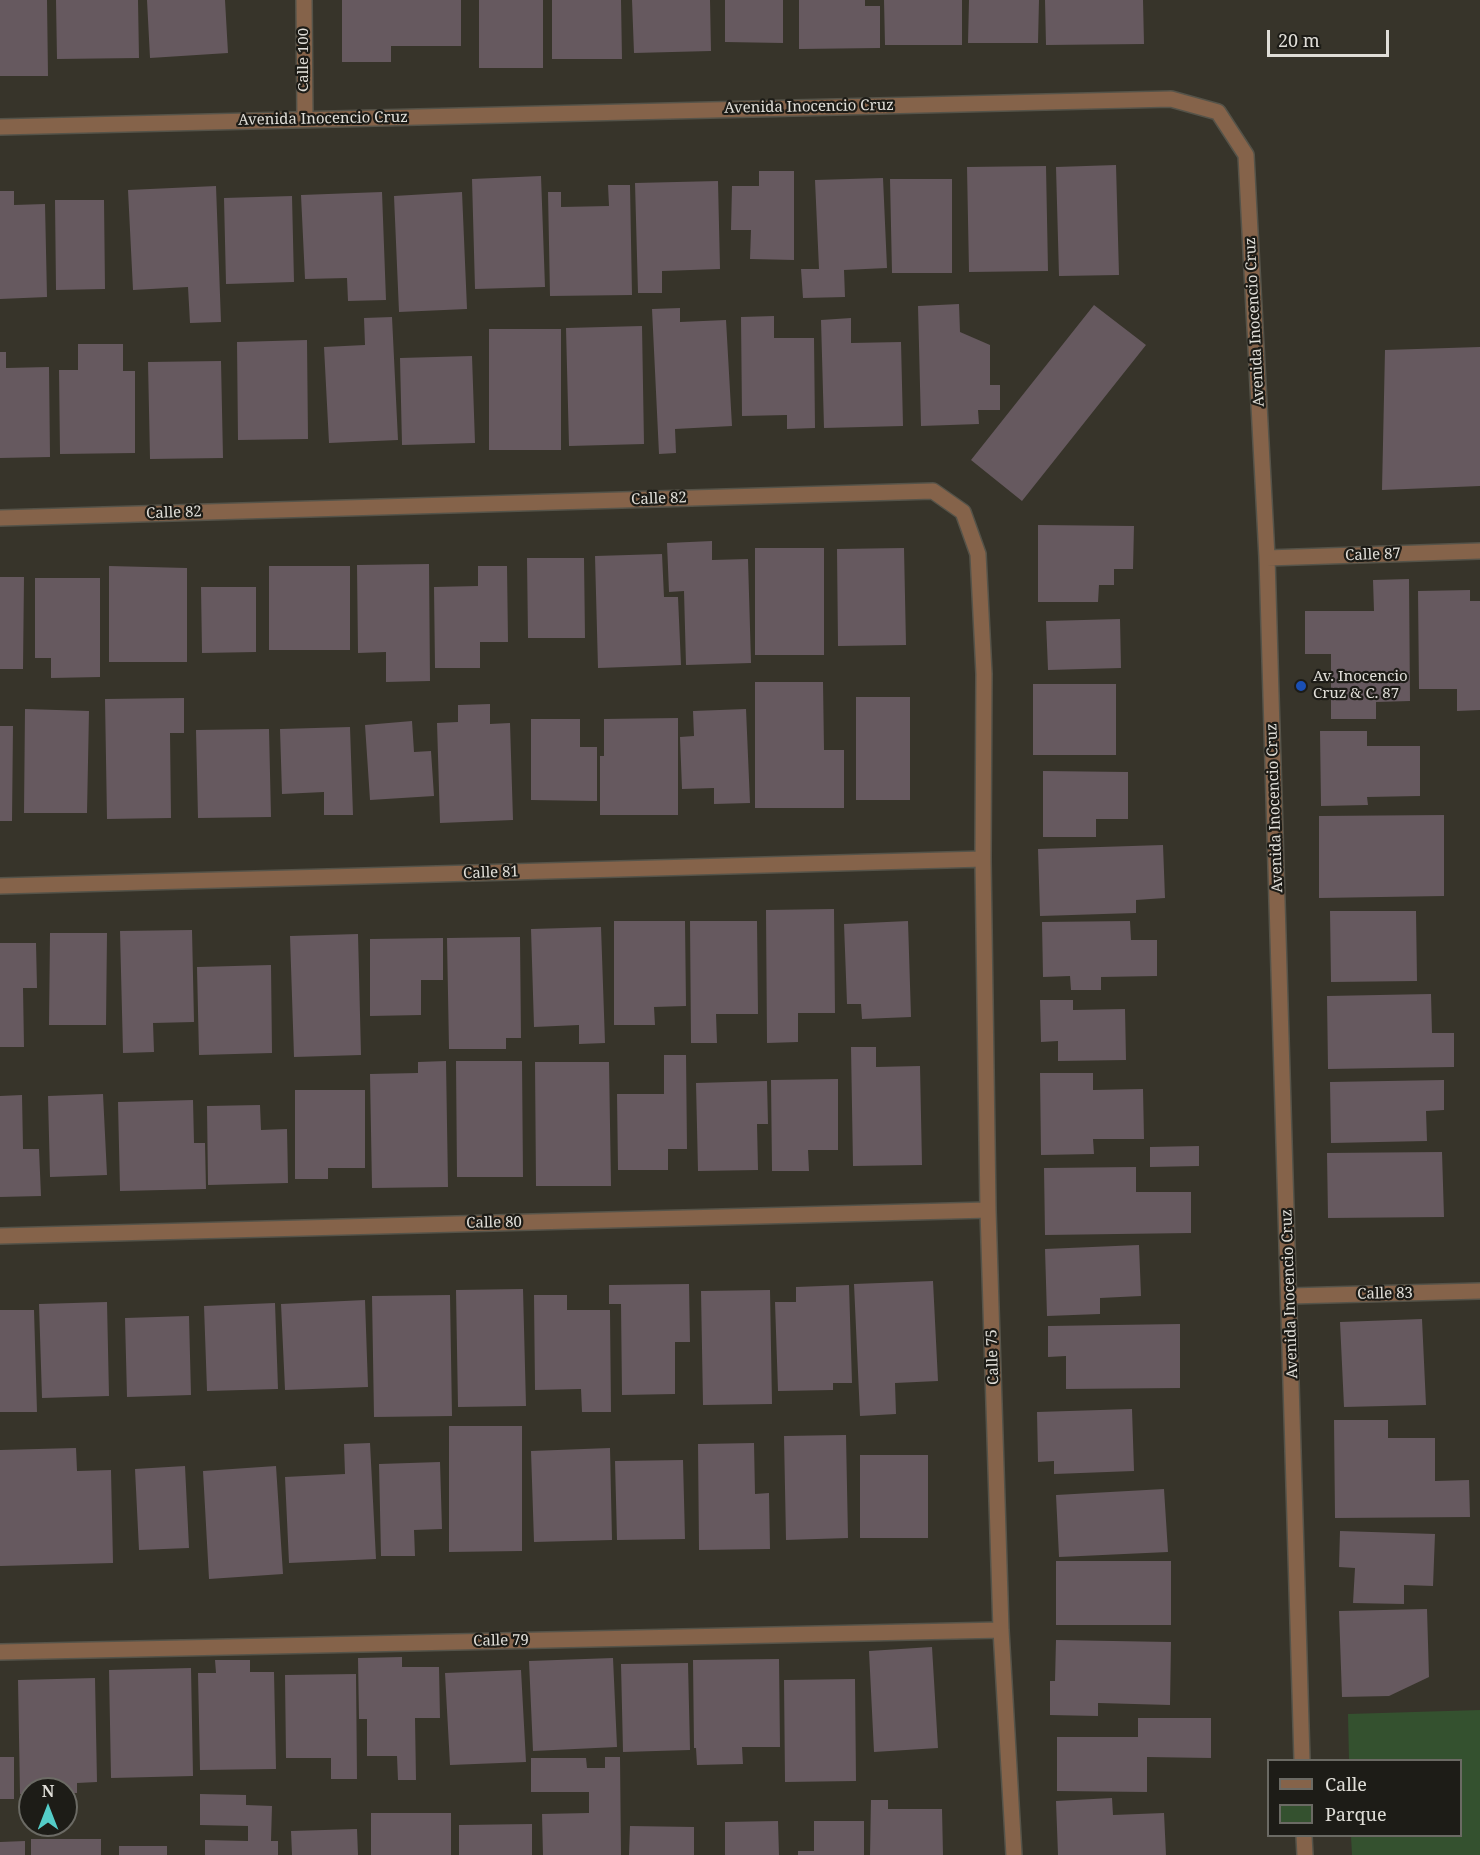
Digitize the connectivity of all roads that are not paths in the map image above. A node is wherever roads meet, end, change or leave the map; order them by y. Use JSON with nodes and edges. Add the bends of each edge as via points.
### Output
{"nodes":[{"id":1,"x":304,"y":0,"type":"edge"},
{"id":2,"x":304,"y":119,"type":"junction"},
{"id":3,"x":0,"y":128,"type":"edge"},
{"id":4,"x":0,"y":518,"type":"edge"},
{"id":5,"x":1480,"y":551,"type":"edge"},
{"id":6,"x":1267,"y":558,"type":"junction"},
{"id":7,"x":982,"y":859,"type":"junction"},
{"id":8,"x":0,"y":886,"type":"edge"},
{"id":9,"x":988,"y":1210,"type":"junction"},
{"id":10,"x":0,"y":1236,"type":"edge"},
{"id":11,"x":1480,"y":1291,"type":"edge"},
{"id":12,"x":1290,"y":1296,"type":"junction"},
{"id":13,"x":1001,"y":1630,"type":"junction"},
{"id":14,"x":0,"y":1652,"type":"edge"},
{"id":15,"x":1302,"y":1759,"type":"edge"},
{"id":16,"x":1304,"y":1837,"type":"edge"},
{"id":17,"x":1014,"y":1855,"type":"edge"},
{"id":18,"x":1305,"y":1855,"type":"edge"}],
"edges":[{"from":1,"to":2,"type":"street","name":"Calle 100"},
{"from":2,"to":3,"type":"street","name":"Avenida Inocencio Cruz"},
{"from":2,"to":6,"type":"street","name":"Avenida Inocencio Cruz","via":[[1172,99],[1218,112],[1246,155]]},
{"from":4,"to":7,"type":"street","name":"Calle 82","via":[[933,491],[963,512],[978,554],[984,674]]},
{"from":5,"to":6,"type":"street","name":"Calle 87"},
{"from":6,"to":12,"type":"street","name":"Avenida Inocencio Cruz"},
{"from":7,"to":8,"type":"street","name":"Calle 81"},
{"from":7,"to":9,"type":"street","name":"Calle 75"},
{"from":9,"to":10,"type":"street","name":"Calle 80"},
{"from":9,"to":13,"type":"street","name":"Calle 75"},
{"from":11,"to":12,"type":"street","name":"Calle 83"},
{"from":12,"to":15,"type":"street","name":"Avenida Inocencio Cruz"},
{"from":13,"to":14,"type":"street","name":"Calle 79"},
{"from":13,"to":17,"type":"street","name":"Calle 75"},
{"from":16,"to":18,"type":"street"}]}
